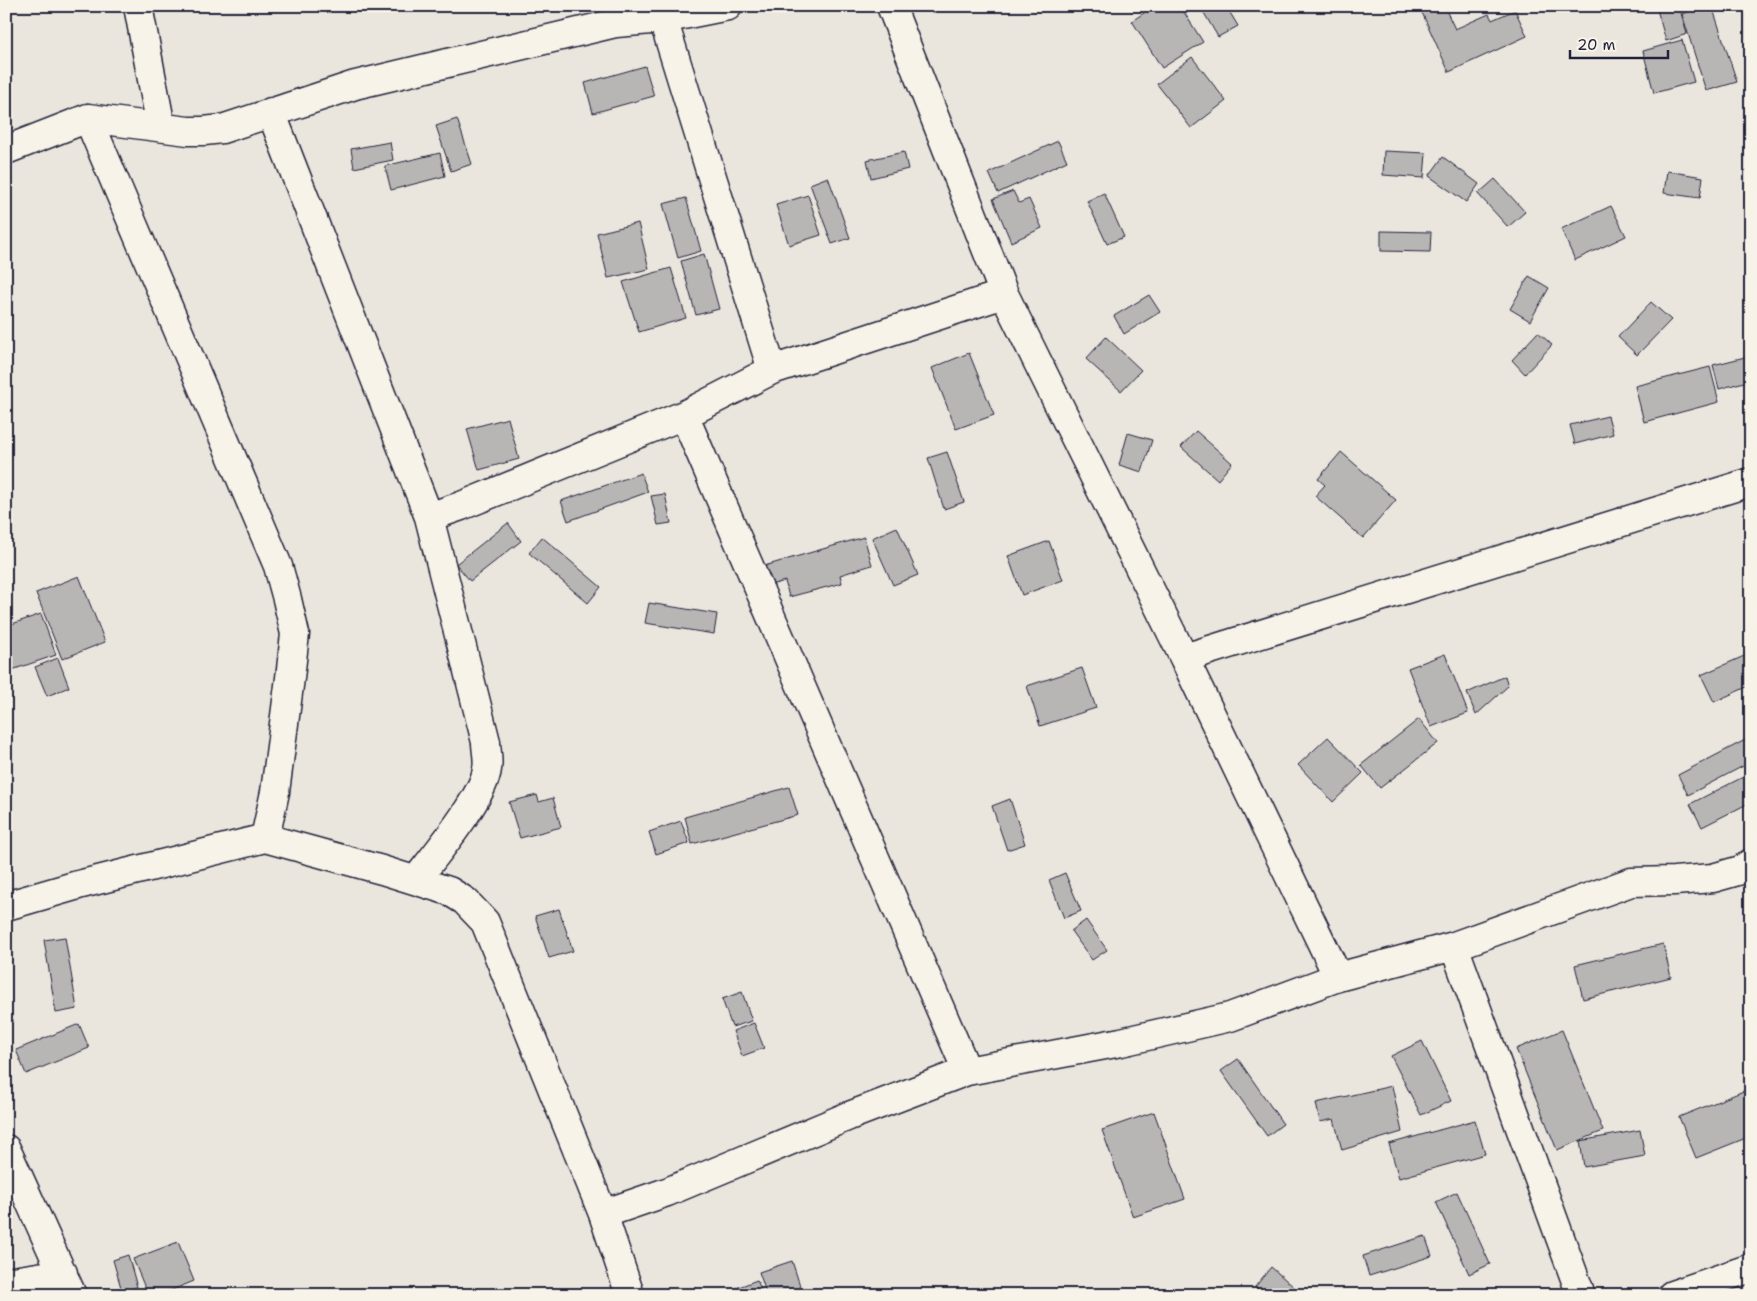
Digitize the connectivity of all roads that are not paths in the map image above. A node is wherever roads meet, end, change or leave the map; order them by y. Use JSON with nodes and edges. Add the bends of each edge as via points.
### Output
{"nodes":[{"id":1,"x":138,"y":6,"type":"edge"},
{"id":2,"x":728,"y":6,"type":"edge"},
{"id":3,"x":891,"y":6,"type":"edge"},
{"id":4,"x":614,"y":15,"type":"edge"},
{"id":5,"x":664,"y":20,"type":"junction"},
{"id":6,"x":271,"y":112,"type":"junction"},
{"id":7,"x":88,"y":118,"type":"junction"},
{"id":8,"x":161,"y":127,"type":"junction"},
{"id":9,"x":6,"y":150,"type":"edge"},
{"id":10,"x":1004,"y":294,"type":"junction"},
{"id":11,"x":772,"y":370,"type":"junction"},
{"id":12,"x":684,"y":415,"type":"junction"},
{"id":13,"x":1751,"y":482,"type":"edge"},
{"id":14,"x":429,"y":517,"type":"junction"},
{"id":15,"x":1184,"y":658,"type":"junction"},
{"id":16,"x":265,"y":838,"type":"junction"},
{"id":17,"x":1751,"y":863,"type":"edge"},
{"id":18,"x":416,"y":880,"type":"junction"},
{"id":19,"x":6,"y":906,"type":"edge"},
{"id":20,"x":1454,"y":946,"type":"junction"},
{"id":21,"x":1338,"y":978,"type":"junction"},
{"id":22,"x":967,"y":1071,"type":"junction"},
{"id":23,"x":6,"y":1149,"type":"edge"},
{"id":24,"x":603,"y":1214,"type":"junction"},
{"id":25,"x":1751,"y":1268,"type":"edge"},
{"id":26,"x":6,"y":1282,"type":"edge"},
{"id":27,"x":68,"y":1284,"type":"edge"},
{"id":28,"x":630,"y":1295,"type":"edge"},
{"id":29,"x":1581,"y":1295,"type":"edge"},
{"id":30,"x":1672,"y":1295,"type":"edge"}],
"edges":[{"from":1,"to":8,"type":"street"},
{"from":2,"to":5,"type":"street"},
{"from":3,"to":10,"type":"street"},
{"from":4,"to":5,"type":"street"},
{"from":4,"to":6,"type":"street","via":[[355,85]]},
{"from":5,"to":11,"type":"street"},
{"from":6,"to":8,"type":"street","via":[[204,132]]},
{"from":6,"to":14,"type":"street"},
{"from":7,"to":8,"type":"street"},
{"from":7,"to":9,"type":"street"},
{"from":7,"to":16,"type":"street","via":[[278,566],[287,599],[295,634],[275,792]]},
{"from":10,"to":11,"type":"street"},
{"from":10,"to":15,"type":"street"},
{"from":11,"to":12,"type":"street"},
{"from":12,"to":14,"type":"street"},
{"from":12,"to":22,"type":"street"},
{"from":13,"to":15,"type":"street"},
{"from":14,"to":18,"type":"street","via":[[486,742],[488,769],[481,789]]},
{"from":15,"to":21,"type":"street"},
{"from":16,"to":18,"type":"street"},
{"from":16,"to":19,"type":"street"},
{"from":17,"to":20,"type":"street","via":[[1741,870],[1713,878],[1631,882]]},
{"from":18,"to":24,"type":"street","via":[[449,891],[485,922]]},
{"from":20,"to":21,"type":"street"},
{"from":20,"to":29,"type":"street"},
{"from":21,"to":22,"type":"street","via":[[1230,1017],[1121,1042]]},
{"from":22,"to":24,"type":"street","via":[[667,1192]]},
{"from":23,"to":27,"type":"street"},
{"from":24,"to":28,"type":"street"},
{"from":25,"to":30,"type":"street"},
{"from":26,"to":27,"type":"street"}]}
